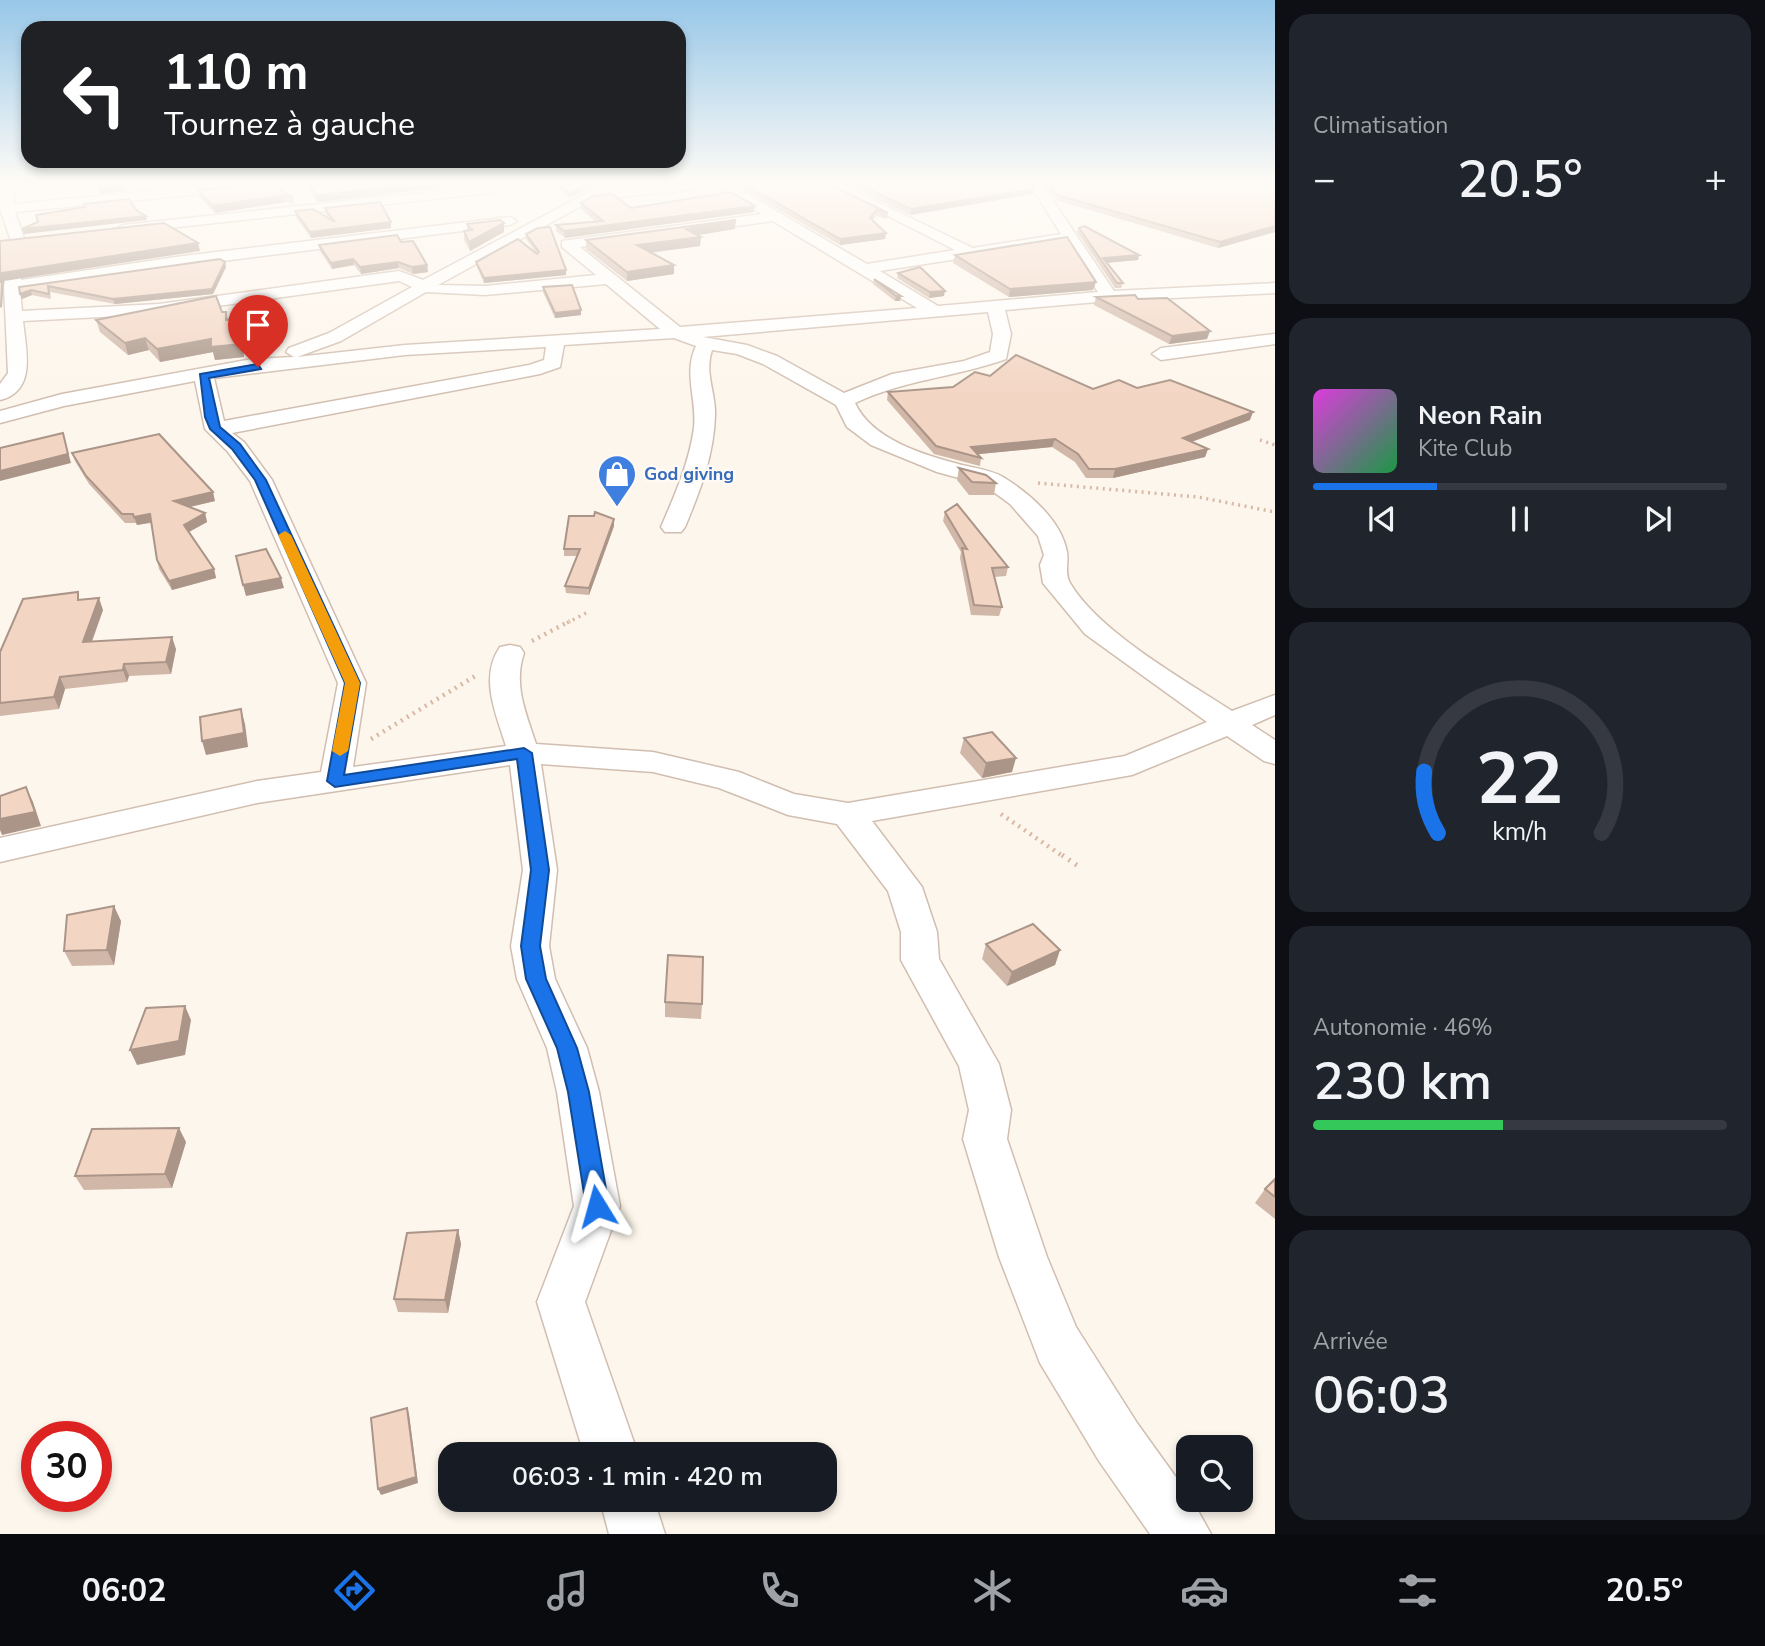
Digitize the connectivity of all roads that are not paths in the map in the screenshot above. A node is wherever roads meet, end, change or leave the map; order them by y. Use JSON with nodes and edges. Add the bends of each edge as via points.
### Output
{"nodes":[{"id":1,"x":21,"y":255,"type":"edge"},
{"id":2,"x":234,"y":255,"type":"edge"},
{"id":3,"x":472,"y":255,"type":"edge"},
{"id":4,"x":579,"y":255,"type":"edge"},
{"id":5,"x":839,"y":255,"type":"edge"},
{"id":6,"x":954,"y":255,"type":"edge"},
{"id":7,"x":1082,"y":255,"type":"edge"},
{"id":8,"x":865,"y":269,"type":"junction"},
{"id":9,"x":608,"y":279,"type":"junction"},
{"id":10,"x":12,"y":286,"type":"junction"},
{"id":11,"x":423,"y":286,"type":"junction"},
{"id":12,"x":1275,"y":288,"type":"edge"},
{"id":13,"x":1227,"y":291,"type":"junction"},
{"id":14,"x":1109,"y":296,"type":"junction"},
{"id":15,"x":1263,"y":306,"type":"dead end"},
{"id":16,"x":996,"y":307,"type":"junction"},
{"id":17,"x":935,"y":310,"type":"junction"},
{"id":18,"x":13,"y":316,"type":"junction"},
{"id":19,"x":656,"y":318,"type":"junction"},
{"id":20,"x":676,"y":333,"type":"junction"},
{"id":21,"x":618,"y":337,"type":"junction"},
{"id":22,"x":1275,"y":339,"type":"edge"},
{"id":23,"x":556,"y":341,"type":"junction"},
{"id":24,"x":706,"y":344,"type":"junction"},
{"id":25,"x":1161,"y":354,"type":"dead end"},
{"id":26,"x":233,"y":370,"type":"junction"},
{"id":27,"x":204,"y":376,"type":"junction"},
{"id":28,"x":0,"y":394,"type":"edge"},
{"id":29,"x":62,"y":400,"type":"junction"},
{"id":30,"x":845,"y":402,"type":"junction"},
{"id":31,"x":0,"y":408,"type":"edge"},
{"id":32,"x":0,"y":417,"type":"edge"},
{"id":33,"x":215,"y":429,"type":"junction"},
{"id":34,"x":673,"y":527,"type":"dead end"},
{"id":35,"x":510,"y":653,"type":"road end"},
{"id":36,"x":1275,"y":704,"type":"edge"},
{"id":37,"x":1231,"y":722,"type":"junction"},
{"id":38,"x":524,"y":753,"type":"junction"},
{"id":39,"x":1275,"y":754,"type":"edge"},
{"id":40,"x":337,"y":769,"type":"junction"},
{"id":41,"x":848,"y":814,"type":"junction"},
{"id":42,"x":0,"y":850,"type":"edge"},
{"id":43,"x":607,"y":1442,"type":"edge"},
{"id":44,"x":631,"y":1512,"type":"edge"},
{"id":45,"x":637,"y":1534,"type":"edge"},
{"id":46,"x":1183,"y":1534,"type":"edge"}],
"edges":[{"from":1,"to":10,"type":"street"},
{"from":2,"to":10,"type":"street"},
{"from":3,"to":11,"type":"street"},
{"from":4,"to":9,"type":"street"},
{"from":5,"to":8,"type":"street"},
{"from":6,"to":8,"type":"street"},
{"from":7,"to":14,"type":"street"},
{"from":8,"to":17,"type":"street"},
{"from":9,"to":11,"type":"street","via":[[477,290]]},
{"from":9,"to":19,"type":"street"},
{"from":10,"to":18,"type":"street"},
{"from":11,"to":18,"type":"street","via":[[399,276],[147,312],[78,318]]},
{"from":11,"to":26,"type":"street","via":[[335,337]]},
{"from":12,"to":13,"type":"street"},
{"from":13,"to":14,"type":"street"},
{"from":13,"to":15,"type":"street"},
{"from":14,"to":16,"type":"street"},
{"from":16,"to":17,"type":"street"},
{"from":16,"to":30,"type":"street","via":[[1002,334],[999,355],[968,366],[899,378]]},
{"from":17,"to":20,"type":"street"},
{"from":18,"to":28,"type":"street","via":[[18,378]]},
{"from":19,"to":20,"type":"street"},
{"from":19,"to":21,"type":"street"},
{"from":20,"to":21,"type":"street"},
{"from":20,"to":24,"type":"street"},
{"from":21,"to":23,"type":"street"},
{"from":22,"to":25,"type":"street"},
{"from":23,"to":26,"type":"street","via":[[405,350]]},
{"from":23,"to":33,"type":"street","via":[[553,363],[533,370]]},
{"from":24,"to":30,"type":"street","via":[[741,349],[770,360]]},
{"from":24,"to":34,"type":"street","via":[[697,367],[705,412],[697,472]]},
{"from":26,"to":27,"type":"street"},
{"from":27,"to":29,"type":"street"},
{"from":27,"to":33,"type":"street"},
{"from":29,"to":31,"type":"street"},
{"from":29,"to":32,"type":"street"},
{"from":30,"to":37,"type":"street","via":[[854,423],[878,441],[992,480],[1036,516],[1056,555],[1056,583],[1095,628]]},
{"from":33,"to":40,"type":"street","via":[[236,447],[261,480],[352,683]]},
{"from":35,"to":38,"type":"street","via":[[505,670],[507,702]]},
{"from":36,"to":37,"type":"street"},
{"from":37,"to":39,"type":"street"},
{"from":37,"to":41,"type":"street","via":[[1132,765]]},
{"from":38,"to":40,"type":"street"},
{"from":38,"to":41,"type":"street","via":[[653,762],[728,779],[788,804]]},
{"from":38,"to":43,"type":"street","via":[[540,870],[530,946],[536,979],[567,1048],[597,1206],[561,1302]]},
{"from":40,"to":42,"type":"street","via":[[257,792]]},
{"from":41,"to":46,"type":"street","via":[[904,887],[919,932],[920,960],[979,1064],[990,1110],[985,1139],[991,1161],[1058,1345]]},
{"from":44,"to":45,"type":"street"}]}
